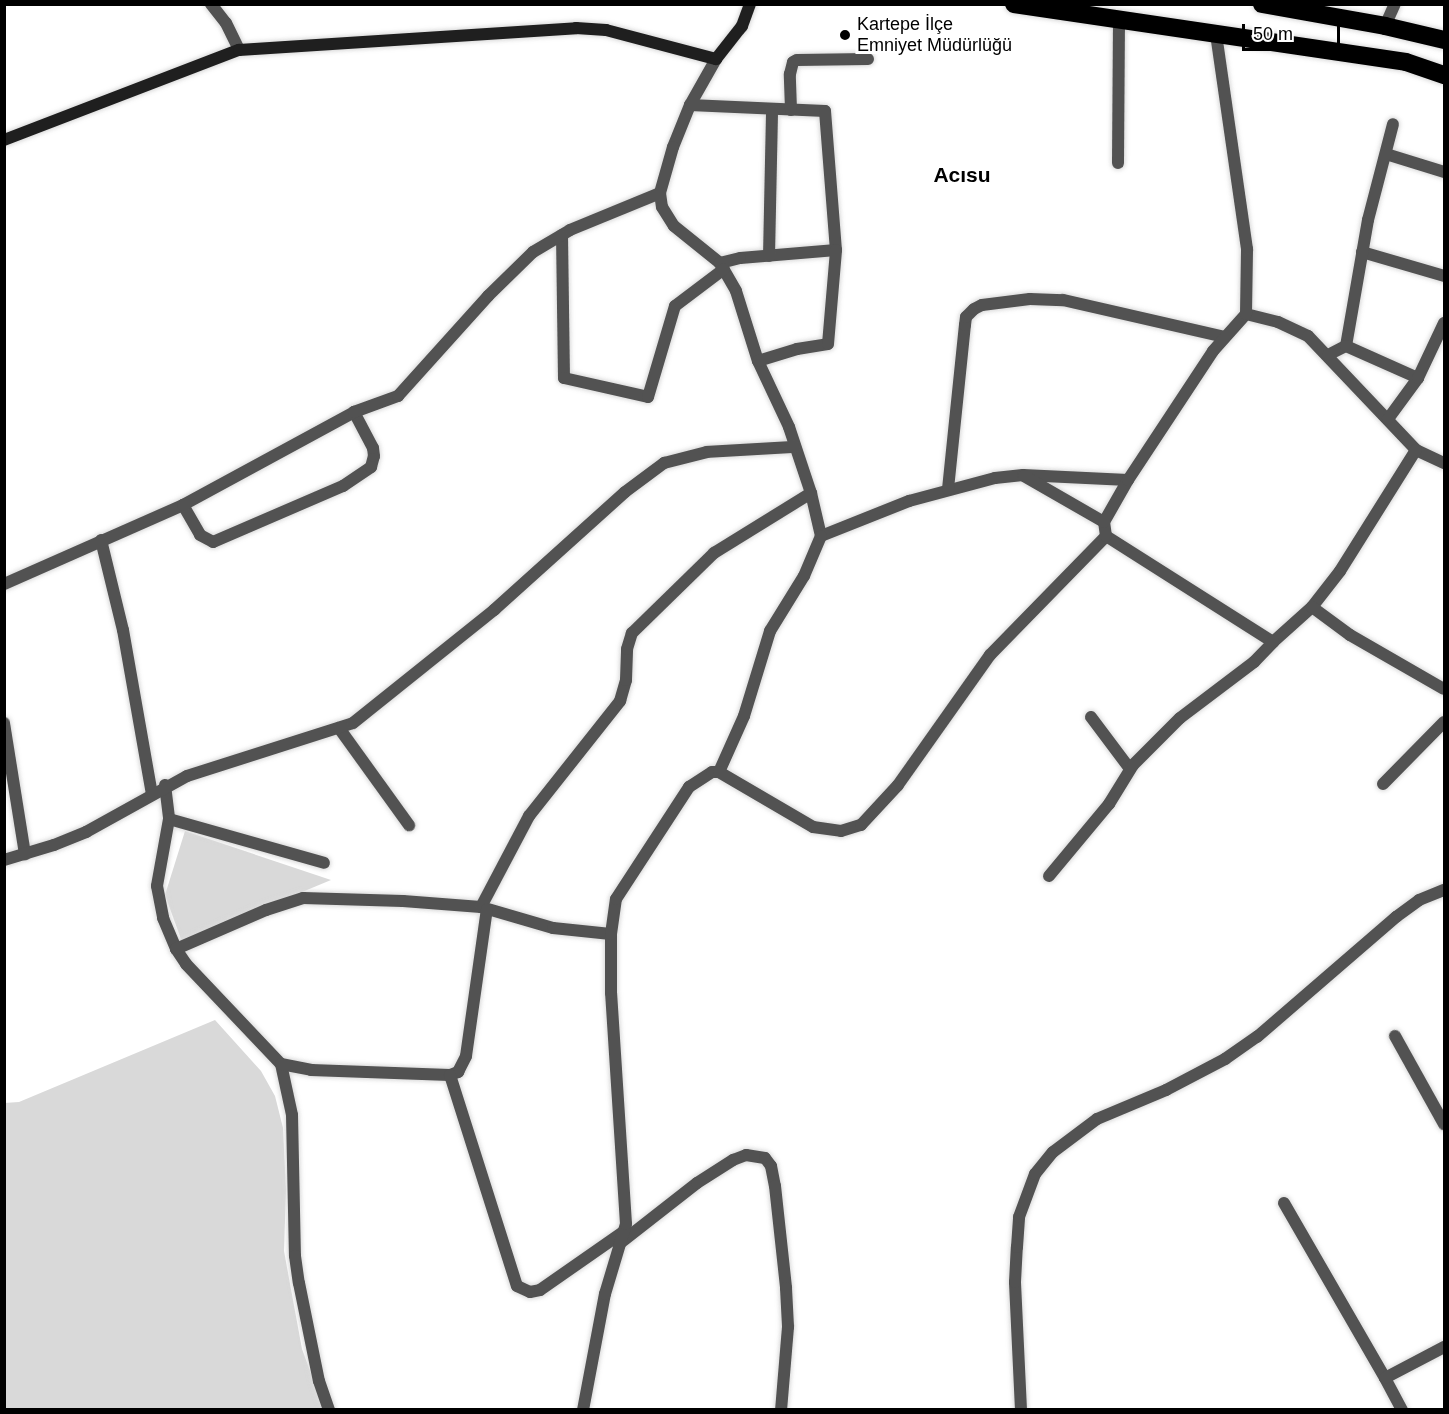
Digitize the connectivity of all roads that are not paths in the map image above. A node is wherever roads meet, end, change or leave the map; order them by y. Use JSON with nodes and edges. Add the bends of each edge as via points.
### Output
{"nodes":[{"id":1,"x":211,"y":4,"type":"edge"},
{"id":2,"x":740,"y":4,"type":"edge"},
{"id":3,"x":750,"y":4,"type":"edge"},
{"id":4,"x":1014,"y":4,"type":"edge"},
{"id":5,"x":1262,"y":4,"type":"edge"},
{"id":6,"x":1395,"y":4,"type":"edge"},
{"id":7,"x":1119,"y":20,"type":"junction"},
{"id":8,"x":742,"y":26,"type":"junction"},
{"id":9,"x":1385,"y":26,"type":"junction"},
{"id":10,"x":1216,"y":33,"type":"junction"},
{"id":11,"x":1444,"y":40,"type":"edge"},
{"id":12,"x":239,"y":50,"type":"junction"},
{"id":13,"x":716,"y":59,"type":"junction"},
{"id":14,"x":868,"y":59,"type":"dead end"},
{"id":15,"x":1444,"y":75,"type":"edge"},
{"id":16,"x":690,"y":105,"type":"junction"},
{"id":17,"x":772,"y":110,"type":"junction"},
{"id":18,"x":790,"y":110,"type":"junction"},
{"id":19,"x":1394,"y":124,"type":"dead end"},
{"id":20,"x":4,"y":140,"type":"edge"},
{"id":21,"x":1386,"y":154,"type":"junction"},
{"id":22,"x":1118,"y":163,"type":"dead end"},
{"id":23,"x":1444,"y":172,"type":"edge"},
{"id":24,"x":660,"y":193,"type":"junction"},
{"id":25,"x":562,"y":234,"type":"junction"},
{"id":26,"x":836,"y":250,"type":"junction"},
{"id":27,"x":1362,"y":252,"type":"junction"},
{"id":28,"x":769,"y":256,"type":"junction"},
{"id":29,"x":722,"y":266,"type":"junction"},
{"id":30,"x":1444,"y":276,"type":"edge"},
{"id":31,"x":1246,"y":314,"type":"junction"},
{"id":32,"x":1444,"y":324,"type":"edge"},
{"id":33,"x":1224,"y":337,"type":"junction"},
{"id":34,"x":1346,"y":346,"type":"junction"},
{"id":35,"x":1328,"y":355,"type":"junction"},
{"id":36,"x":758,"y":361,"type":"junction"},
{"id":37,"x":1418,"y":378,"type":"junction"},
{"id":38,"x":354,"y":412,"type":"junction"},
{"id":39,"x":1388,"y":419,"type":"junction"},
{"id":40,"x":795,"y":447,"type":"junction"},
{"id":41,"x":1416,"y":450,"type":"junction"},
{"id":42,"x":1444,"y":463,"type":"edge"},
{"id":43,"x":1023,"y":475,"type":"junction"},
{"id":44,"x":1128,"y":480,"type":"junction"},
{"id":45,"x":948,"y":489,"type":"junction"},
{"id":46,"x":811,"y":493,"type":"junction"},
{"id":47,"x":183,"y":505,"type":"junction"},
{"id":48,"x":1104,"y":522,"type":"junction"},
{"id":49,"x":821,"y":536,"type":"junction"},
{"id":50,"x":1106,"y":536,"type":"junction"},
{"id":51,"x":101,"y":540,"type":"junction"},
{"id":52,"x":4,"y":584,"type":"edge"},
{"id":53,"x":1312,"y":607,"type":"junction"},
{"id":54,"x":1274,"y":642,"type":"junction"},
{"id":55,"x":1444,"y":689,"type":"edge"},
{"id":56,"x":1091,"y":717,"type":"dead end"},
{"id":57,"x":1444,"y":722,"type":"edge"},
{"id":58,"x":4,"y":723,"type":"edge"},
{"id":59,"x":339,"y":728,"type":"junction"},
{"id":60,"x":1130,"y":769,"type":"junction"},
{"id":61,"x":719,"y":772,"type":"junction"},
{"id":62,"x":1383,"y":784,"type":"dead end"},
{"id":63,"x":165,"y":785,"type":"junction"},
{"id":64,"x":152,"y":794,"type":"junction"},
{"id":65,"x":169,"y":819,"type":"junction"},
{"id":66,"x":409,"y":825,"type":"dead end"},
{"id":67,"x":25,"y":854,"type":"junction"},
{"id":68,"x":4,"y":860,"type":"edge"},
{"id":69,"x":324,"y":863,"type":"dead end"},
{"id":70,"x":1049,"y":876,"type":"dead end"},
{"id":71,"x":1444,"y":890,"type":"edge"},
{"id":72,"x":484,"y":908,"type":"junction"},
{"id":73,"x":611,"y":934,"type":"junction"},
{"id":74,"x":176,"y":949,"type":"junction"},
{"id":75,"x":1395,"y":1036,"type":"dead end"},
{"id":76,"x":281,"y":1064,"type":"junction"},
{"id":77,"x":450,"y":1075,"type":"junction"},
{"id":78,"x":1444,"y":1124,"type":"edge"},
{"id":79,"x":1284,"y":1203,"type":"dead end"},
{"id":80,"x":623,"y":1232,"type":"junction"},
{"id":81,"x":618,"y":1245,"type":"junction"},
{"id":82,"x":1444,"y":1347,"type":"edge"},
{"id":83,"x":1385,"y":1378,"type":"junction"},
{"id":84,"x":329,"y":1410,"type":"edge"},
{"id":85,"x":583,"y":1410,"type":"edge"},
{"id":86,"x":781,"y":1410,"type":"edge"},
{"id":87,"x":1020,"y":1410,"type":"edge"},
{"id":88,"x":1402,"y":1410,"type":"edge"}],
"edges":[{"from":1,"to":12,"type":"street"},
{"from":2,"to":8,"type":"street"},
{"from":3,"to":8,"type":"street"},
{"from":4,"to":7,"type":"highway"},
{"from":5,"to":9,"type":"highway"},
{"from":6,"to":9,"type":"street"},
{"from":7,"to":10,"type":"highway"},
{"from":7,"to":22,"type":"street"},
{"from":8,"to":13,"type":"street"},
{"from":9,"to":11,"type":"highway"},
{"from":10,"to":15,"type":"highway","via":[[1406,62]]},
{"from":10,"to":31,"type":"street","via":[[1247,249]]},
{"from":12,"to":13,"type":"street","via":[[576,28],[606,30]]},
{"from":12,"to":20,"type":"street"},
{"from":13,"to":16,"type":"street"},
{"from":14,"to":18,"type":"street","via":[[793,62]]},
{"from":16,"to":17,"type":"street"},
{"from":16,"to":24,"type":"street"},
{"from":17,"to":18,"type":"street"},
{"from":17,"to":28,"type":"street"},
{"from":18,"to":26,"type":"street","via":[[825,111]]},
{"from":19,"to":21,"type":"street"},
{"from":21,"to":23,"type":"street"},
{"from":21,"to":27,"type":"street"},
{"from":24,"to":25,"type":"street"},
{"from":24,"to":29,"type":"street","via":[[662,207],[674,226]]},
{"from":25,"to":29,"type":"street","via":[[564,378],[648,397],[675,306]]},
{"from":25,"to":38,"type":"street","via":[[515,268],[406,390],[386,402]]},
{"from":26,"to":28,"type":"street"},
{"from":26,"to":36,"type":"street","via":[[828,344]]},
{"from":27,"to":30,"type":"street"},
{"from":27,"to":34,"type":"street"},
{"from":28,"to":29,"type":"street","via":[[740,258]]},
{"from":29,"to":36,"type":"street","via":[[741,303]]},
{"from":31,"to":33,"type":"street"},
{"from":31,"to":35,"type":"street","via":[[1298,330]]},
{"from":32,"to":37,"type":"street"},
{"from":33,"to":44,"type":"street"},
{"from":33,"to":45,"type":"street","via":[[1063,300],[1030,299],[974,309],[966,317]]},
{"from":34,"to":35,"type":"street"},
{"from":34,"to":37,"type":"street"},
{"from":35,"to":39,"type":"street"},
{"from":36,"to":40,"type":"street"},
{"from":37,"to":39,"type":"street"},
{"from":38,"to":47,"type":"street"},
{"from":38,"to":47,"type":"street","via":[[374,456],[371,467],[343,486],[213,542],[200,535]]},
{"from":39,"to":41,"type":"street"},
{"from":40,"to":46,"type":"street"},
{"from":40,"to":59,"type":"street","via":[[706,452],[664,463],[467,633],[362,717]]},
{"from":41,"to":42,"type":"street"},
{"from":41,"to":53,"type":"street","via":[[1340,572]]},
{"from":43,"to":44,"type":"street"},
{"from":43,"to":45,"type":"street"},
{"from":43,"to":48,"type":"street"},
{"from":44,"to":48,"type":"street"},
{"from":45,"to":49,"type":"street"},
{"from":46,"to":49,"type":"street"},
{"from":46,"to":72,"type":"street","via":[[714,552],[632,633],[620,701],[529,816]]},
{"from":47,"to":51,"type":"street"},
{"from":48,"to":50,"type":"street"},
{"from":49,"to":61,"type":"street","via":[[804,576],[770,631],[744,716]]},
{"from":50,"to":54,"type":"street"},
{"from":50,"to":61,"type":"street","via":[[990,655],[898,785],[861,825],[841,831],[813,827]]},
{"from":51,"to":52,"type":"street"},
{"from":51,"to":64,"type":"street","via":[[123,630]]},
{"from":53,"to":54,"type":"street"},
{"from":53,"to":55,"type":"street","via":[[1350,635]]},
{"from":54,"to":60,"type":"street","via":[[1180,718]]},
{"from":56,"to":60,"type":"street"},
{"from":57,"to":62,"type":"street"},
{"from":58,"to":67,"type":"street"},
{"from":59,"to":63,"type":"street"},
{"from":59,"to":66,"type":"street"},
{"from":60,"to":70,"type":"street","via":[[1109,804]]},
{"from":61,"to":73,"type":"street","via":[[704,775],[683,795],[616,899]]},
{"from":63,"to":64,"type":"street"},
{"from":63,"to":65,"type":"street"},
{"from":64,"to":67,"type":"street","via":[[86,832]]},
{"from":65,"to":69,"type":"street"},
{"from":65,"to":74,"type":"street","via":[[157,898]]},
{"from":67,"to":68,"type":"street"},
{"from":71,"to":87,"type":"street","via":[[1419,900],[1396,917],[1257,1037],[1225,1059],[1166,1090],[1097,1119],[1053,1152],[1041,1166],[1026,1193],[1017,1237]]},
{"from":72,"to":73,"type":"street","via":[[554,928]]},
{"from":72,"to":74,"type":"street","via":[[303,898]]},
{"from":72,"to":77,"type":"street","via":[[466,1056],[458,1072]]},
{"from":73,"to":80,"type":"street","via":[[611,993],[626,1224]]},
{"from":74,"to":76,"type":"street","via":[[208,989]]},
{"from":75,"to":78,"type":"street"},
{"from":76,"to":77,"type":"street","via":[[311,1070]]},
{"from":76,"to":84,"type":"street","via":[[292,1115],[299,1283],[317,1373]]},
{"from":77,"to":80,"type":"street","via":[[517,1286],[530,1293],[540,1290]]},
{"from":79,"to":83,"type":"street"},
{"from":80,"to":81,"type":"street"},
{"from":81,"to":85,"type":"street"},
{"from":81,"to":86,"type":"street","via":[[733,1160],[756,1154],[765,1158],[775,1186],[786,1288],[788,1327]]},
{"from":82,"to":83,"type":"street"},
{"from":83,"to":88,"type":"street"}]}
